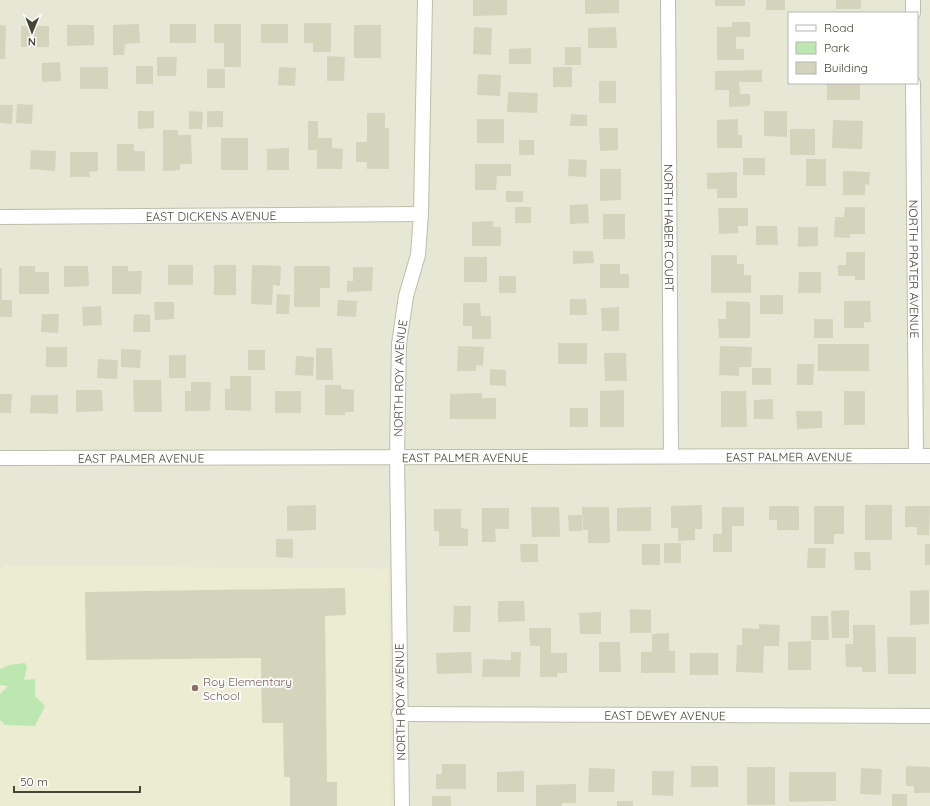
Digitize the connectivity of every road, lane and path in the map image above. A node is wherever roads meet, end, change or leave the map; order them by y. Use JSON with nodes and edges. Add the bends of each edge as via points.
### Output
{"nodes":[{"id":1,"x":425,"y":0,"type":"edge"},
{"id":2,"x":668,"y":0,"type":"edge"},
{"id":3,"x":912,"y":0,"type":"edge"},
{"id":4,"x":913,"y":12,"type":"edge"},
{"id":5,"x":913,"y":84,"type":"edge"},
{"id":6,"x":421,"y":214,"type":"junction"},
{"id":7,"x":0,"y":217,"type":"edge"},
{"id":8,"x":671,"y":456,"type":"junction"},
{"id":9,"x":916,"y":456,"type":"junction"},
{"id":10,"x":930,"y":456,"type":"edge"},
{"id":11,"x":397,"y":457,"type":"junction"},
{"id":12,"x":0,"y":458,"type":"edge"},
{"id":13,"x":399,"y":714,"type":"junction"},
{"id":14,"x":930,"y":716,"type":"edge"},
{"id":15,"x":402,"y":806,"type":"edge"}],
"edges":[{"from":1,"to":6,"type":"street","name":"NORTH ROY AVENUE"},
{"from":2,"to":8,"type":"street","name":"NORTH HABER COURT"},
{"from":3,"to":4,"type":"street"},
{"from":5,"to":9,"type":"street","name":"NORTH PRATER AVENUE"},
{"from":6,"to":7,"type":"street","name":"EAST DICKENS AVENUE"},
{"from":6,"to":11,"type":"street","name":"NORTH ROY AVENUE","via":[[418,255],[406,296],[399,344]]},
{"from":8,"to":9,"type":"street","name":"EAST PALMER AVENUE"},
{"from":8,"to":11,"type":"street","name":"EAST PALMER AVENUE"},
{"from":9,"to":10,"type":"street","name":"EAST PALMER AVENUE"},
{"from":11,"to":12,"type":"street","name":"EAST PALMER AVENUE"},
{"from":11,"to":13,"type":"street","name":"NORTH ROY AVENUE"},
{"from":13,"to":14,"type":"street","name":"EAST DEWEY AVENUE"},
{"from":13,"to":15,"type":"street","name":"NORTH ROY AVENUE"}]}
